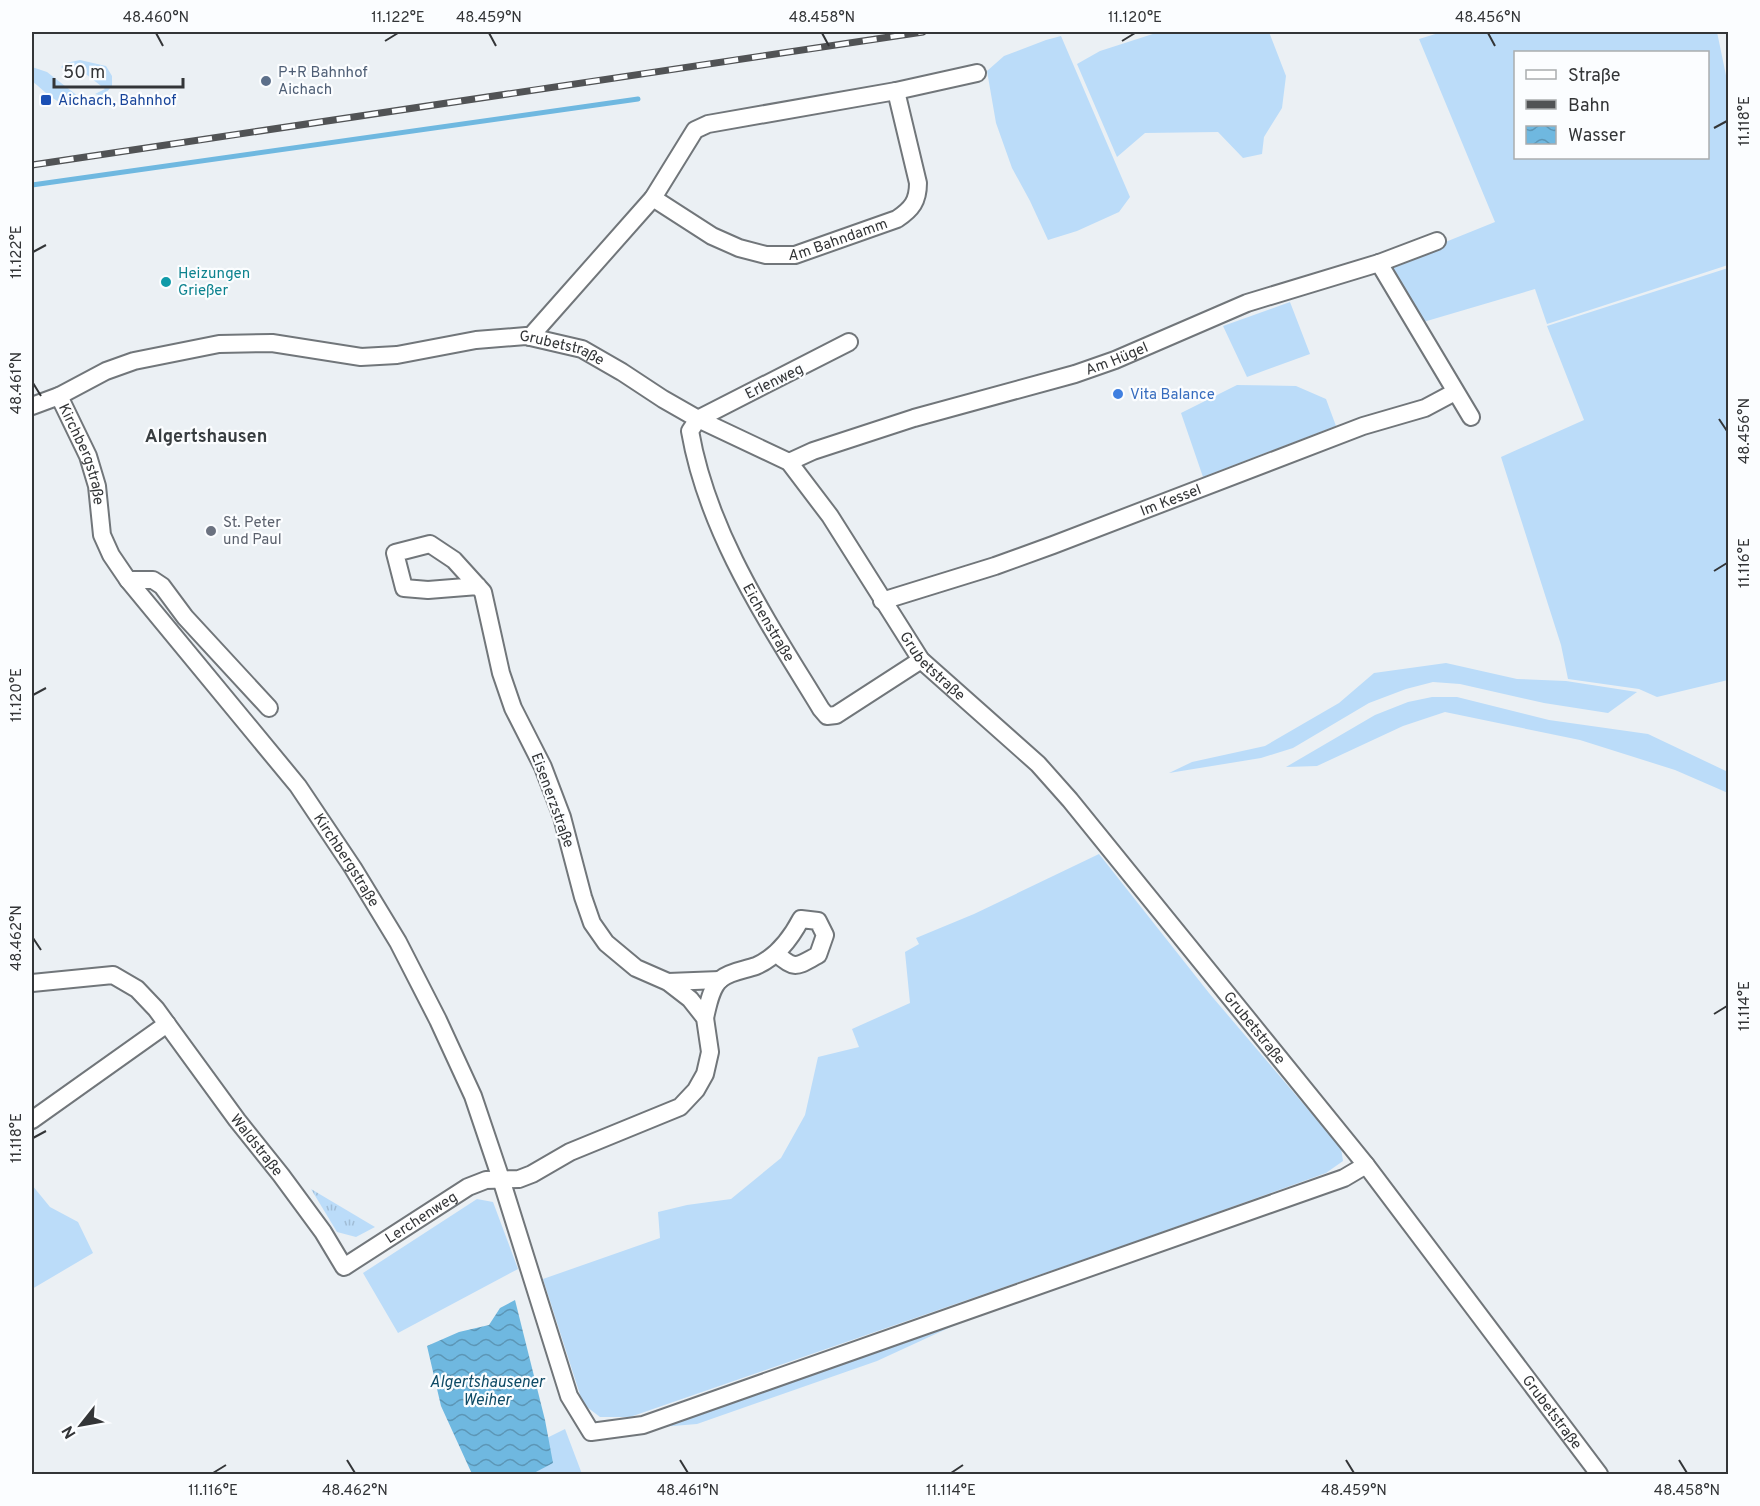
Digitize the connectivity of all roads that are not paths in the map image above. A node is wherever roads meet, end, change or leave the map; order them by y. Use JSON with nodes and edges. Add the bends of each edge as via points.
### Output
{"nodes":[{"id":1,"x":976,"y":73,"type":"dead end"},
{"id":2,"x":896,"y":91,"type":"junction"},
{"id":3,"x":652,"y":198,"type":"junction"},
{"id":4,"x":1437,"y":241,"type":"dead end"},
{"id":5,"x":1379,"y":263,"type":"junction"},
{"id":6,"x":530,"y":337,"type":"junction"},
{"id":7,"x":849,"y":342,"type":"dead end"},
{"id":8,"x":1455,"y":392,"type":"junction"},
{"id":9,"x":59,"y":396,"type":"junction"},
{"id":10,"x":32,"y":406,"type":"edge"},
{"id":11,"x":1471,"y":417,"type":"dead end"},
{"id":12,"x":698,"y":419,"type":"junction"},
{"id":13,"x":789,"y":462,"type":"junction"},
{"id":14,"x":128,"y":580,"type":"junction"},
{"id":15,"x":478,"y":586,"type":"junction"},
{"id":16,"x":882,"y":602,"type":"junction"},
{"id":17,"x":921,"y":660,"type":"junction"},
{"id":18,"x":269,"y":708,"type":"dead end"},
{"id":19,"x":776,"y":953,"type":"dead end"},
{"id":20,"x":720,"y":980,"type":"junction"},
{"id":21,"x":668,"y":982,"type":"junction"},
{"id":22,"x":32,"y":983,"type":"edge"},
{"id":23,"x":705,"y":1018,"type":"junction"},
{"id":24,"x":167,"y":1024,"type":"junction"},
{"id":25,"x":32,"y":1120,"type":"edge"},
{"id":26,"x":1366,"y":1165,"type":"junction"},
{"id":27,"x":501,"y":1179,"type":"junction"},
{"id":28,"x":344,"y":1267,"type":"joint"},
{"id":29,"x":1599,"y":1474,"type":"edge"}],
"edges":[{"from":1,"to":2,"type":"street"},
{"from":2,"to":3,"type":"street","via":[[708,124],[695,130]]},
{"from":2,"to":3,"type":"street","name":"Am Bahndamm","via":[[918,183],[918,198],[897,219],[795,255],[766,255],[712,236]]},
{"from":3,"to":6,"type":"street"},
{"from":4,"to":5,"type":"street","name":"Am Hügel"},
{"from":5,"to":8,"type":"street"},
{"from":5,"to":13,"type":"street","name":"Am Hügel","via":[[1247,303],[1075,375],[914,418]]},
{"from":6,"to":9,"type":"street","name":"Grubetstraße","via":[[476,340],[397,355],[361,357],[272,343],[219,344],[135,361]]},
{"from":6,"to":12,"type":"street","name":"Grubetstraße","via":[[582,349]]},
{"from":7,"to":12,"type":"street","name":"Erlenweg"},
{"from":8,"to":11,"type":"street"},
{"from":8,"to":16,"type":"street","name":"Im Kessel","via":[[1425,408],[1363,426],[996,566]]},
{"from":9,"to":10,"type":"street","name":"Grubetstraße"},
{"from":9,"to":14,"type":"street","name":"Kirchbergstraße","via":[[88,456],[97,486],[102,535]]},
{"from":12,"to":13,"type":"street","name":"Grubetstraße"},
{"from":12,"to":17,"type":"street","name":"Eichenstraße","via":[[690,431],[696,464],[713,512],[764,616],[827,716],[836,716]]},
{"from":13,"to":16,"type":"street","name":"Grubetstraße","via":[[830,516]]},
{"from":14,"to":18,"type":"street","via":[[153,580],[162,586],[185,617]]},
{"from":14,"to":27,"type":"street","name":"Kirchbergstraße","via":[[298,786],[353,868],[398,942],[438,1020],[473,1096]]},
{"from":15,"to":15,"type":"street","name":"Eisenerzstraße","via":[[454,560],[430,544],[395,553],[404,588]]},
{"from":15,"to":21,"type":"street","name":"Eisenerzstraße","via":[[483,592],[501,673],[562,817],[592,923],[606,943],[636,969]]},
{"from":16,"to":17,"type":"street","name":"Grubetstraße"},
{"from":17,"to":26,"type":"street","name":"Grubetstraße","via":[[1038,764],[1070,800]]},
{"from":19,"to":20,"type":"street","name":"Eisenerzstraße"},
{"from":20,"to":21,"type":"street","name":"Eisenerzstraße"},
{"from":20,"to":23,"type":"street"},
{"from":21,"to":23,"type":"street","name":"Eisenerzstraße","via":[[690,999]]},
{"from":22,"to":24,"type":"street","name":"Waldstraße","via":[[113,975],[137,989]]},
{"from":23,"to":27,"type":"street","via":[[710,1052],[705,1074],[680,1107],[570,1152],[532,1174]]},
{"from":24,"to":25,"type":"street"},
{"from":24,"to":28,"type":"street","name":"Waldstraße","via":[[281,1174]]},
{"from":26,"to":27,"type":"street","name":"Kirchbergstraße","via":[[1344,1178],[643,1425],[591,1432],[569,1396]]},
{"from":26,"to":29,"type":"street","name":"Grubetstraße"},
{"from":27,"to":28,"type":"street","name":"Lerchenweg","via":[[468,1187]]}]}
